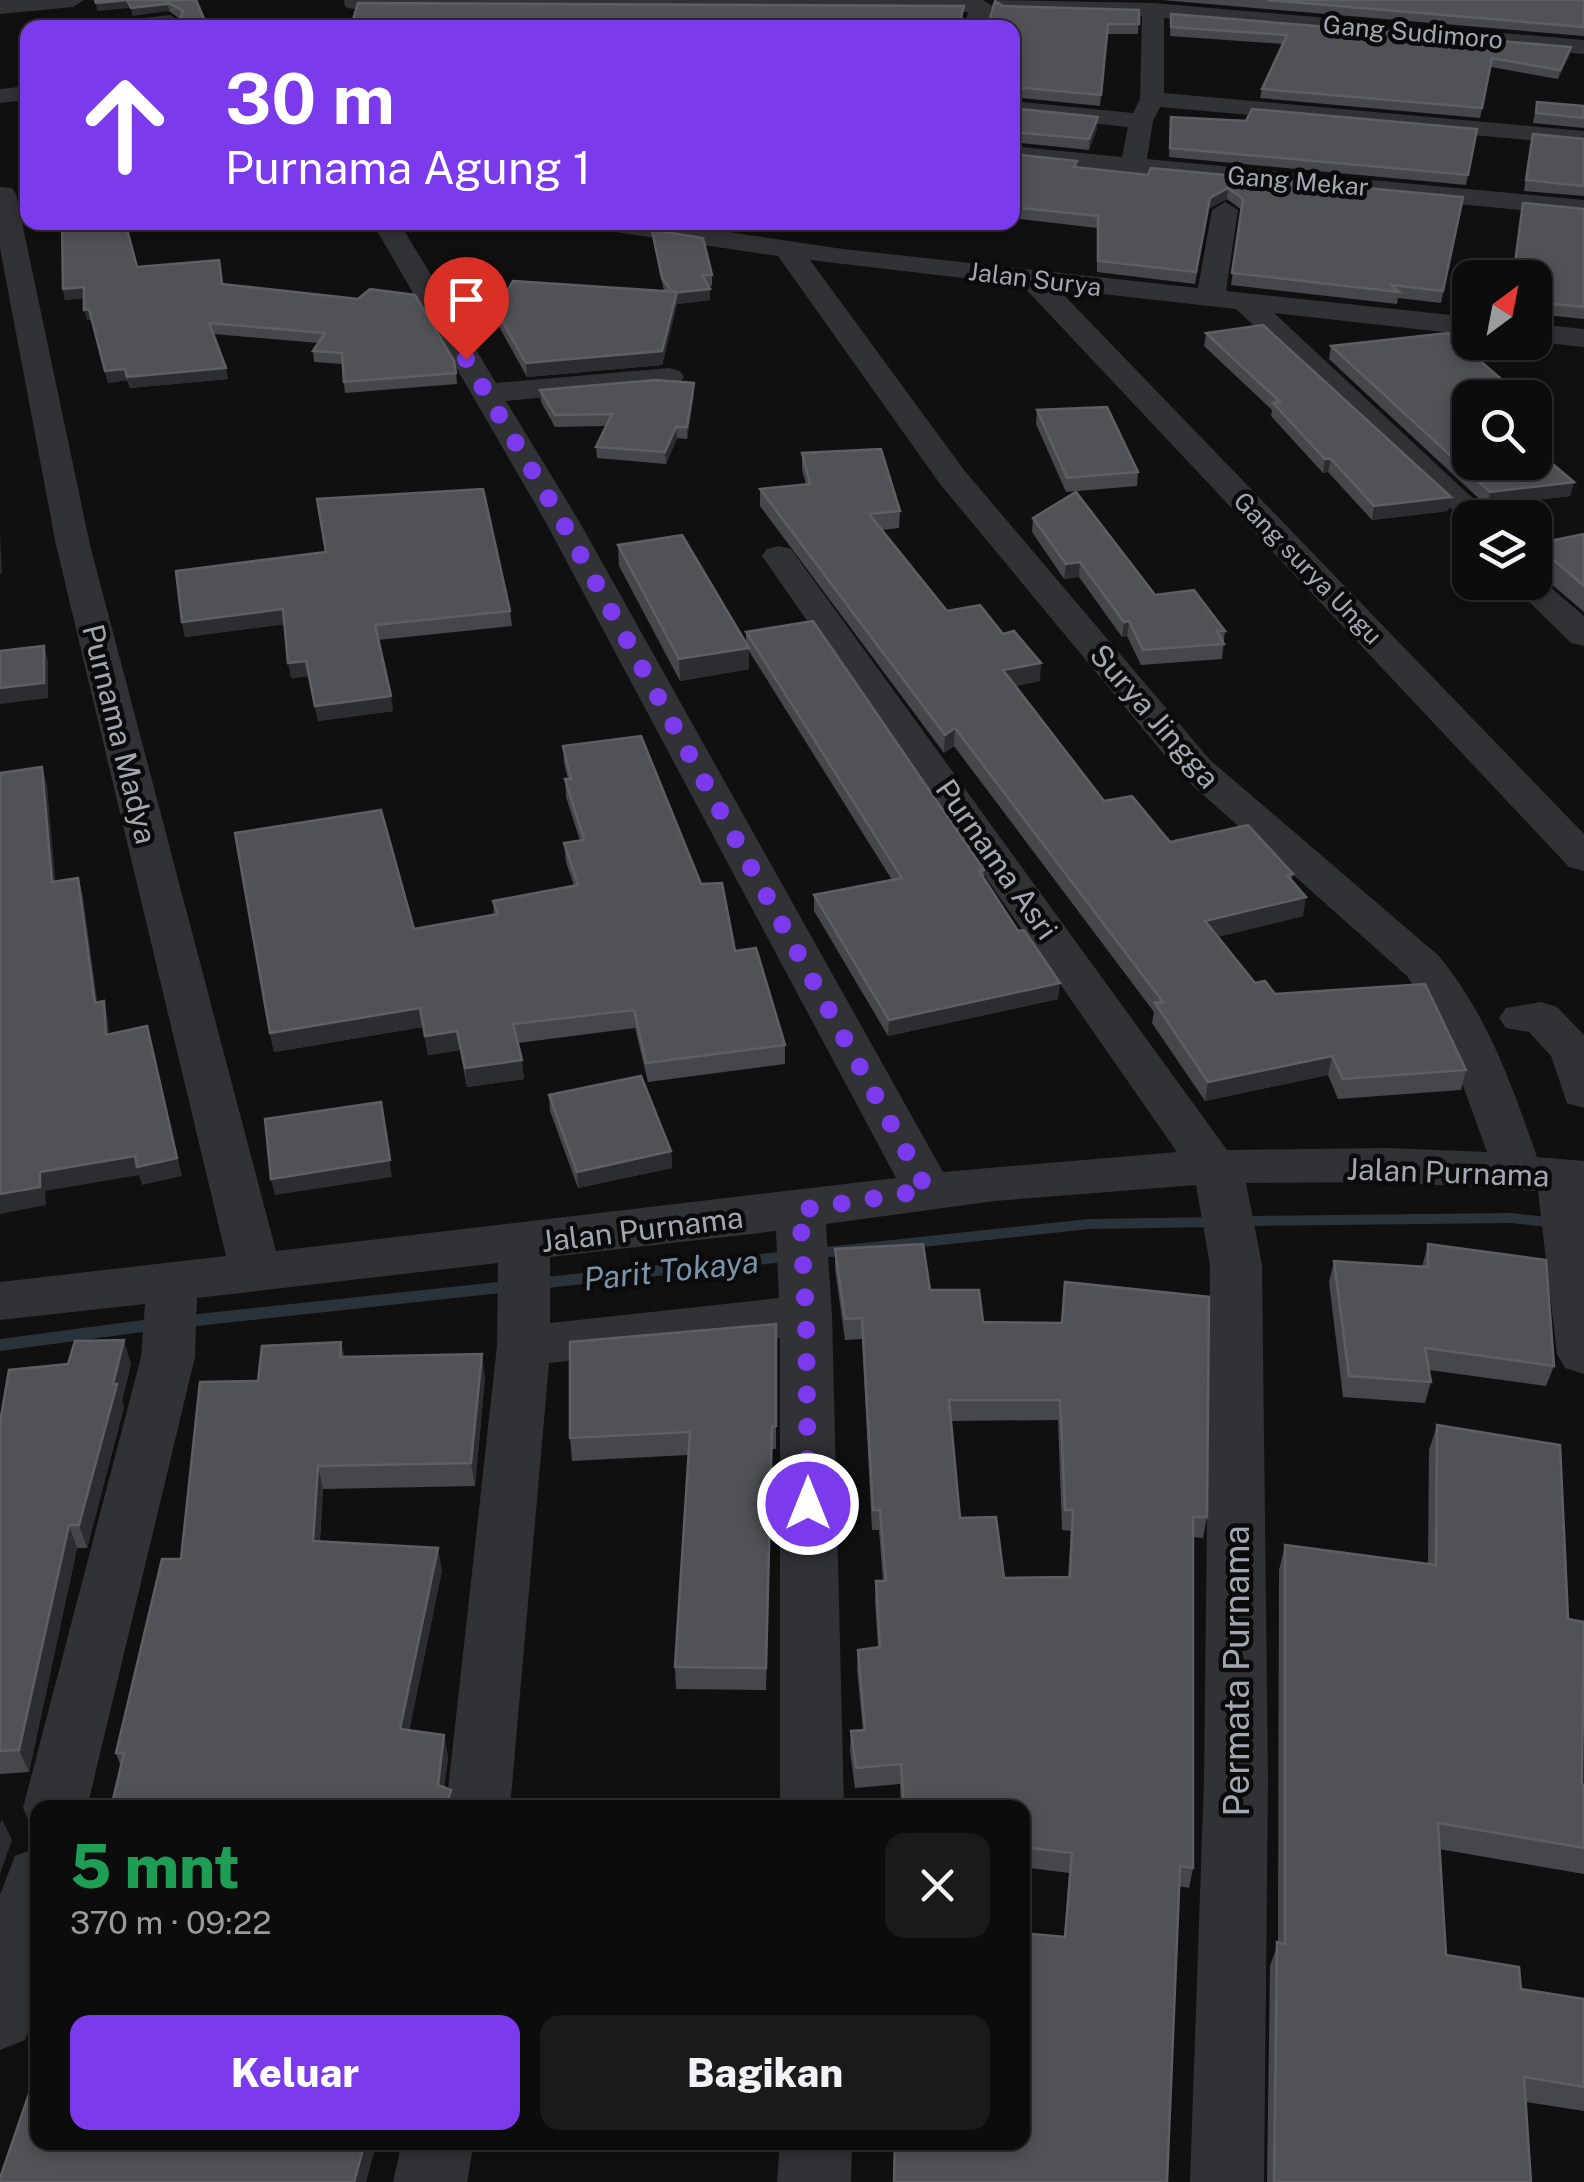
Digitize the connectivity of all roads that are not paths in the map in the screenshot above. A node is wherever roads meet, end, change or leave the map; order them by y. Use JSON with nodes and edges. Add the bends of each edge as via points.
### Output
{"nodes":[{"id":1,"x":73,"y":0,"type":"edge"},
{"id":2,"x":353,"y":1,"type":"edge"},
{"id":3,"x":763,"y":4,"type":"junction"},
{"id":4,"x":872,"y":5,"type":"junction"},
{"id":5,"x":0,"y":8,"type":"edge"},
{"id":6,"x":1153,"y":10,"type":"junction"},
{"id":7,"x":986,"y":13,"type":"edge"},
{"id":8,"x":753,"y":20,"type":"edge"},
{"id":9,"x":865,"y":20,"type":"edge"},
{"id":10,"x":1584,"y":47,"type":"edge"},
{"id":11,"x":1020,"y":108,"type":"edge"},
{"id":12,"x":1146,"y":110,"type":"junction"},
{"id":13,"x":1584,"y":138,"type":"edge"},
{"id":14,"x":1020,"y":155,"type":"edge"},
{"id":15,"x":1133,"y":166,"type":"junction"},
{"id":16,"x":10,"y":193,"type":"edge"},
{"id":17,"x":1225,"y":210,"type":"edge"},
{"id":18,"x":1565,"y":213,"type":"edge"},
{"id":19,"x":390,"y":230,"type":"edge"},
{"id":20,"x":679,"y":230,"type":"edge"},
{"id":21,"x":775,"y":240,"type":"edge"},
{"id":22,"x":1032,"y":279,"type":"junction"},
{"id":23,"x":1211,"y":298,"type":"junction"},
{"id":24,"x":1245,"y":302,"type":"junction"},
{"id":25,"x":1452,"y":324,"type":"edge"},
{"id":26,"x":1552,"y":334,"type":"edge"},
{"id":27,"x":1584,"y":338,"type":"edge"},
{"id":28,"x":669,"y":377,"type":"edge"},
{"id":29,"x":486,"y":394,"type":"junction"},
{"id":30,"x":1458,"y":500,"type":"edge"},
{"id":31,"x":779,"y":556,"type":"dead end"},
{"id":32,"x":1546,"y":600,"type":"edge"},
{"id":33,"x":1584,"y":634,"type":"edge"},
{"id":34,"x":1584,"y":858,"type":"edge"},
{"id":35,"x":1522,"y":1018,"type":"dead end"},
{"id":36,"x":1584,"y":1092,"type":"edge"},
{"id":37,"x":1216,"y":1174,"type":"junction"},
{"id":38,"x":1556,"y":1177,"type":"edge"},
{"id":39,"x":927,"y":1190,"type":"junction"},
{"id":40,"x":804,"y":1264,"type":"junction"},
{"id":41,"x":255,"y":1270,"type":"junction"},
{"id":42,"x":525,"y":1297,"type":"junction"},
{"id":43,"x":0,"y":1301,"type":"edge"},
{"id":44,"x":170,"y":1316,"type":"junction"},
{"id":45,"x":1584,"y":1354,"type":"edge"},
{"id":46,"x":57,"y":1800,"type":"edge"},
{"id":47,"x":479,"y":1800,"type":"edge"},
{"id":48,"x":812,"y":1800,"type":"edge"},
{"id":49,"x":30,"y":1907,"type":"edge"},
{"id":50,"x":0,"y":2016,"type":"edge"},
{"id":51,"x":436,"y":2150,"type":"edge"},
{"id":52,"x":816,"y":2150,"type":"edge"},
{"id":53,"x":430,"y":2182,"type":"edge"},
{"id":54,"x":814,"y":2182,"type":"edge"},
{"id":55,"x":1226,"y":2182,"type":"edge"}],
"edges":[{"from":1,"to":5,"type":"street"},
{"from":2,"to":3,"type":"street","name":"Gang Sudimoro"},
{"from":3,"to":4,"type":"street","name":"Gang Sudimoro"},
{"from":3,"to":8,"type":"street"},
{"from":4,"to":7,"type":"street","name":"Gang Sudimoro"},
{"from":4,"to":9,"type":"street"},
{"from":6,"to":7,"type":"street","name":"Gang Sudimoro"},
{"from":6,"to":10,"type":"street","name":"Gang Sudimoro"},
{"from":6,"to":12,"type":"street"},
{"from":11,"to":12,"type":"street"},
{"from":12,"to":13,"type":"street"},
{"from":12,"to":15,"type":"street"},
{"from":14,"to":15,"type":"street","name":"Gang Mekar"},
{"from":15,"to":18,"type":"street","name":"Gang Mekar"},
{"from":16,"to":41,"type":"street","name":"Purnama Madya","via":[[73,545]]},
{"from":17,"to":23,"type":"street"},
{"from":19,"to":29,"type":"street"},
{"from":20,"to":21,"type":"street","name":"Jalan Surya"},
{"from":21,"to":22,"type":"street","name":"Jalan Surya","via":[[891,251]]},
{"from":21,"to":38,"type":"street","name":"Surya Jingga","via":[[952,476],[1196,768],[1442,987],[1492,1099]]},
{"from":22,"to":23,"type":"street","name":"Jalan Surya"},
{"from":22,"to":34,"type":"street","name":"Gang surya Ungu"},
{"from":23,"to":24,"type":"street","name":"Jalan Surya"},
{"from":24,"to":25,"type":"street","name":"Jalan Surya"},
{"from":24,"to":30,"type":"street"},
{"from":26,"to":27,"type":"street"},
{"from":28,"to":29,"type":"street"},
{"from":29,"to":39,"type":"street"},
{"from":31,"to":37,"type":"street","name":"Purnama Asri"},
{"from":32,"to":33,"type":"street"},
{"from":35,"to":36,"type":"street","via":[[1540,1017],[1574,1051]]},
{"from":37,"to":38,"type":"street","name":"Jalan Purnama"},
{"from":37,"to":39,"type":"street","name":"Jalan Purnama"},
{"from":37,"to":55,"type":"street","name":"Permata Purnama","via":[[1236,1265],[1236,1780]]},
{"from":38,"to":45,"type":"street","name":"Surya Jingga"},
{"from":39,"to":40,"type":"street","name":"Jalan Purnama"},
{"from":40,"to":42,"type":"street"},
{"from":40,"to":42,"type":"street","name":"Jalan Purnama"},
{"from":40,"to":48,"type":"street"},
{"from":41,"to":42,"type":"street","name":"Jalan Purnama"},
{"from":41,"to":44,"type":"street","name":"Jalan Purnama"},
{"from":42,"to":47,"type":"street"},
{"from":43,"to":44,"type":"street","name":"Jalan Purnama"},
{"from":44,"to":46,"type":"street"},
{"from":49,"to":50,"type":"street"},
{"from":51,"to":53,"type":"street"},
{"from":52,"to":54,"type":"street"}]}
